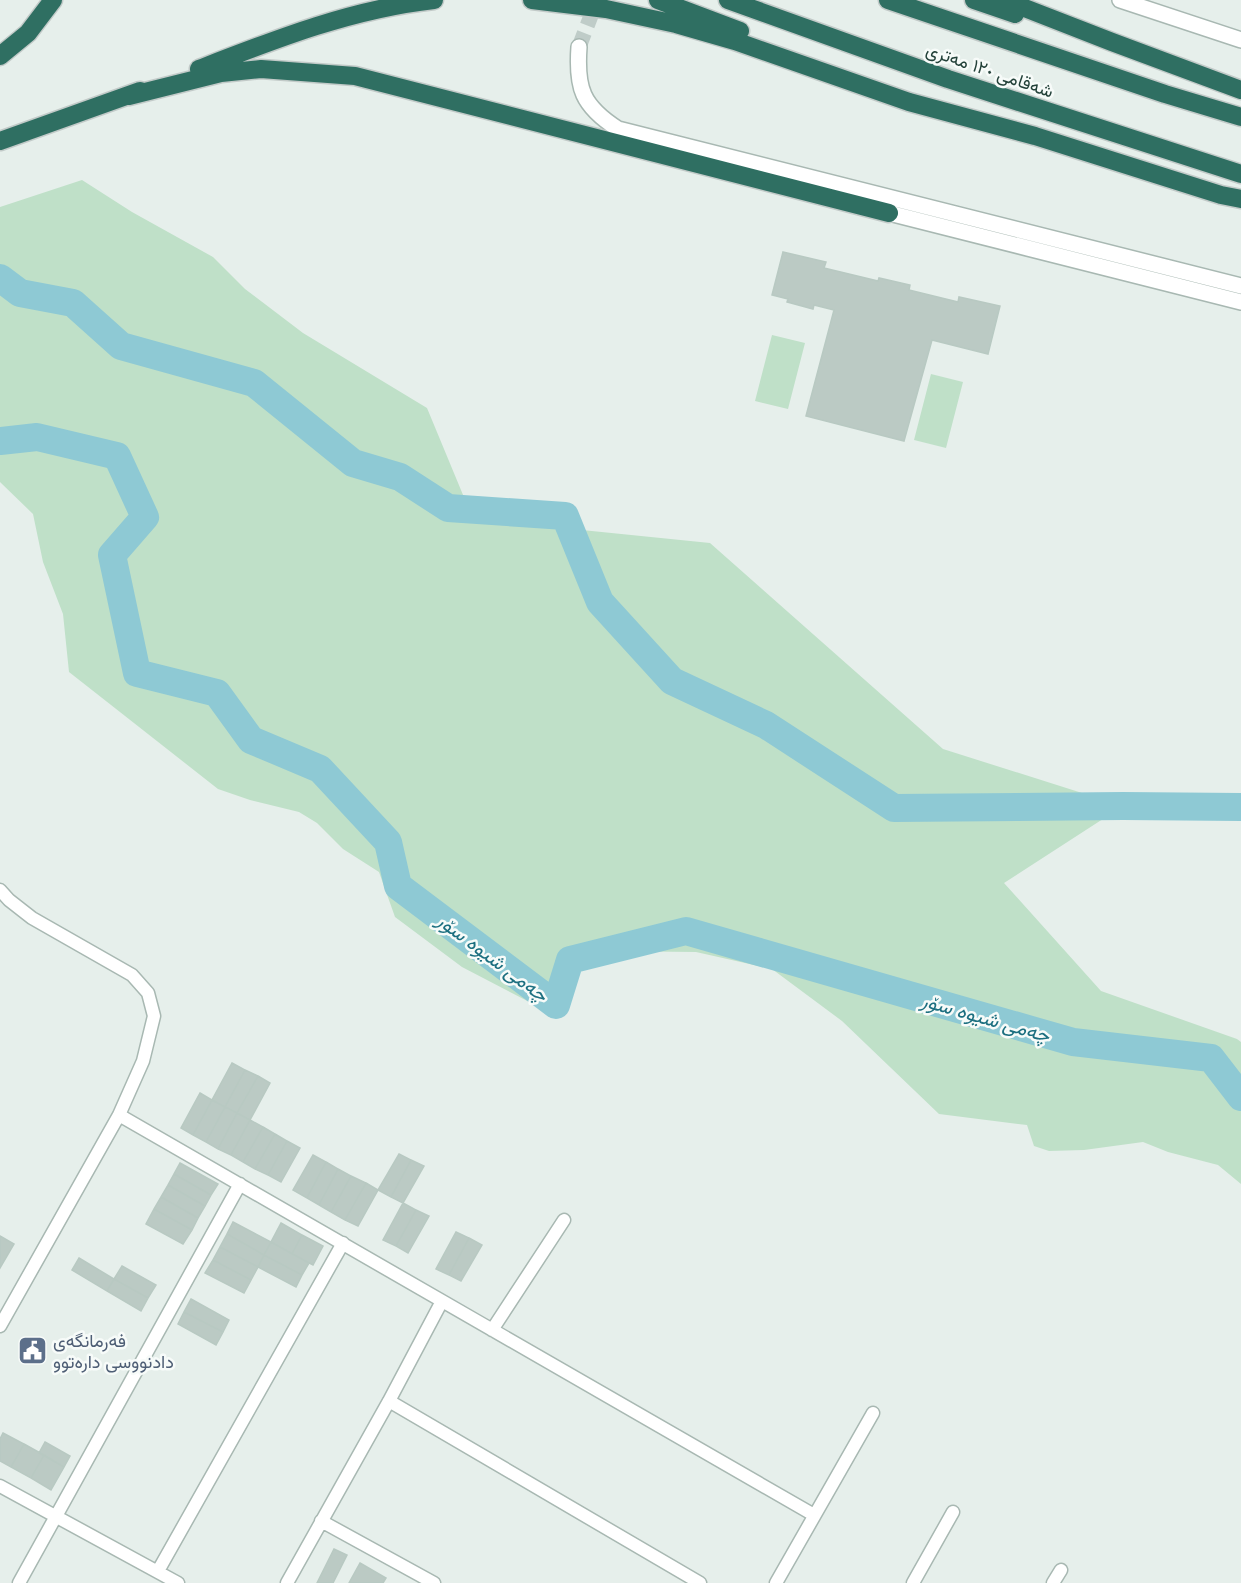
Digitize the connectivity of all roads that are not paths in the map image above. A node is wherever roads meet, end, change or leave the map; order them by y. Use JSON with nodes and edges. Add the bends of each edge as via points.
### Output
{"nodes":[{"id":1,"x":53,"y":0,"type":"edge"},
{"id":2,"x":434,"y":0,"type":"edge"},
{"id":3,"x":532,"y":0,"type":"edge"},
{"id":4,"x":658,"y":0,"type":"edge"},
{"id":5,"x":728,"y":0,"type":"edge"},
{"id":6,"x":888,"y":0,"type":"edge"},
{"id":7,"x":974,"y":0,"type":"edge"},
{"id":8,"x":1004,"y":0,"type":"edge"},
{"id":9,"x":1120,"y":0,"type":"edge"},
{"id":10,"x":1241,"y":40,"type":"edge"},
{"id":11,"x":1112,"y":42,"type":"junction"},
{"id":12,"x":579,"y":46,"type":"tunnel mouth"},
{"id":13,"x":0,"y":56,"type":"edge"},
{"id":14,"x":1241,"y":90,"type":"edge"},
{"id":15,"x":129,"y":96,"type":"junction"},
{"id":16,"x":1241,"y":117,"type":"edge"},
{"id":17,"x":1035,"y":136,"type":"junction"},
{"id":18,"x":0,"y":141,"type":"edge"},
{"id":19,"x":1241,"y":174,"type":"edge"},
{"id":20,"x":1241,"y":199,"type":"edge"},
{"id":21,"x":889,"y":213,"type":"joint"},
{"id":22,"x":1241,"y":286,"type":"edge"},
{"id":23,"x":1241,"y":302,"type":"edge"},
{"id":24,"x":0,"y":890,"type":"edge"},
{"id":25,"x":118,"y":1115,"type":"junction"},
{"id":26,"x":240,"y":1184,"type":"junction"},
{"id":27,"x":564,"y":1220,"type":"dead end"},
{"id":28,"x":343,"y":1243,"type":"junction"},
{"id":29,"x":442,"y":1301,"type":"junction"},
{"id":30,"x":0,"y":1326,"type":"edge"},
{"id":31,"x":492,"y":1330,"type":"junction"},
{"id":32,"x":389,"y":1401,"type":"junction"},
{"id":33,"x":873,"y":1413,"type":"dead end"},
{"id":34,"x":0,"y":1486,"type":"edge"},
{"id":35,"x":953,"y":1512,"type":"dead end"},
{"id":36,"x":56,"y":1515,"type":"junction"},
{"id":37,"x":814,"y":1515,"type":"junction"},
{"id":38,"x":321,"y":1521,"type":"junction"},
{"id":39,"x":1061,"y":1570,"type":"dead end"},
{"id":40,"x":158,"y":1571,"type":"junction"},
{"id":41,"x":19,"y":1583,"type":"edge"},
{"id":42,"x":178,"y":1583,"type":"edge"},
{"id":43,"x":287,"y":1583,"type":"edge"},
{"id":44,"x":434,"y":1583,"type":"edge"},
{"id":45,"x":700,"y":1583,"type":"edge"},
{"id":46,"x":776,"y":1583,"type":"edge"},
{"id":47,"x":913,"y":1583,"type":"edge"},
{"id":48,"x":1053,"y":1583,"type":"edge"}],
"edges":[{"from":1,"to":13,"type":"highway","via":[[28,33]]},
{"from":2,"to":15,"type":"highway","via":[[323,23]]},
{"from":3,"to":17,"type":"highway","via":[[606,9],[676,24],[909,102]]},
{"from":4,"to":17,"type":"highway","via":[[831,66]]},
{"from":5,"to":19,"type":"highway","name":"شەقامی ١٢٠ مەتری","via":[[948,78]]},
{"from":6,"to":16,"type":"highway","name":"شەقامی ١٢٠ مەتری"},
{"from":7,"to":11,"type":"highway"},
{"from":8,"to":11,"type":"highway"},
{"from":9,"to":10,"type":"street"},
{"from":11,"to":14,"type":"highway"},
{"from":12,"to":22,"type":"street","via":[[578,74],[584,98],[618,129]]},
{"from":15,"to":18,"type":"highway"},
{"from":15,"to":21,"type":"highway","via":[[221,73],[261,69],[355,76]]},
{"from":17,"to":20,"type":"highway"},
{"from":21,"to":23,"type":"street"},
{"from":24,"to":25,"type":"street","via":[[32,918],[132,975],[148,993],[154,1016],[143,1062]]},
{"from":25,"to":26,"type":"street"},
{"from":25,"to":30,"type":"street"},
{"from":26,"to":28,"type":"street"},
{"from":26,"to":36,"type":"street"},
{"from":27,"to":31,"type":"street"},
{"from":28,"to":29,"type":"street"},
{"from":28,"to":40,"type":"street"},
{"from":29,"to":31,"type":"street"},
{"from":29,"to":32,"type":"street"},
{"from":31,"to":37,"type":"street"},
{"from":32,"to":38,"type":"street"},
{"from":32,"to":45,"type":"street"},
{"from":33,"to":37,"type":"street"},
{"from":34,"to":36,"type":"street"},
{"from":35,"to":47,"type":"street"},
{"from":36,"to":40,"type":"street"},
{"from":36,"to":41,"type":"street"},
{"from":37,"to":46,"type":"street"},
{"from":38,"to":43,"type":"street"},
{"from":38,"to":44,"type":"street"},
{"from":39,"to":48,"type":"street"},
{"from":40,"to":42,"type":"street"}]}
